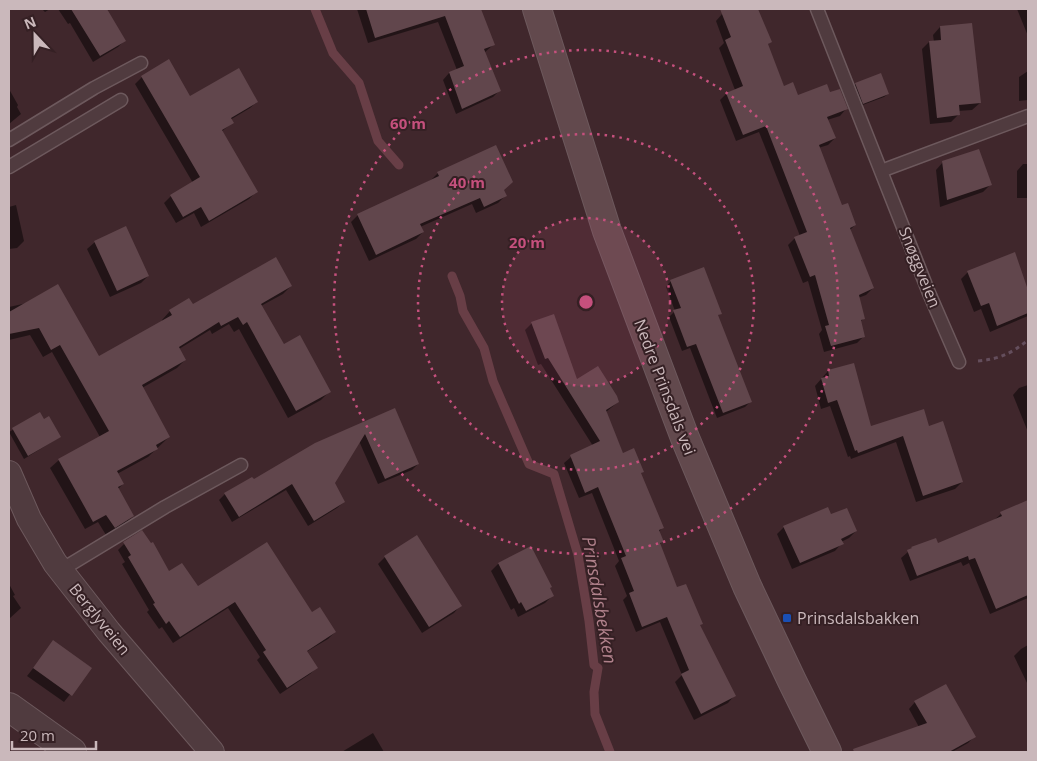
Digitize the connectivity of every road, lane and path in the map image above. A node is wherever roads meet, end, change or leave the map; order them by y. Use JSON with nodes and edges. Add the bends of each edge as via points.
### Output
{"nodes":[{"id":1,"x":536,"y":9,"type":"edge"},
{"id":2,"x":817,"y":9,"type":"edge"},
{"id":3,"x":141,"y":63,"type":"dead end"},
{"id":4,"x":121,"y":100,"type":"dead end"},
{"id":5,"x":1028,"y":116,"type":"edge"},
{"id":6,"x":9,"y":140,"type":"edge"},
{"id":7,"x":9,"y":167,"type":"edge"},
{"id":8,"x":881,"y":171,"type":"junction"},
{"id":9,"x":1028,"y":340,"type":"edge"},
{"id":10,"x":960,"y":362,"type":"joint"},
{"id":11,"x":240,"y":465,"type":"dead end"},
{"id":12,"x":9,"y":473,"type":"edge"},
{"id":13,"x":61,"y":570,"type":"junction"},
{"id":14,"x":9,"y":707,"type":"edge"},
{"id":15,"x":825,"y":751,"type":"edge"},
{"id":16,"x":72,"y":752,"type":"edge"},
{"id":17,"x":212,"y":752,"type":"edge"}],
"edges":[{"from":1,"to":15,"type":"main road","name":"Nedre Prinsdals vei","via":[[607,231],[681,429],[744,577]]},
{"from":2,"to":8,"type":"lane","name":"Snøggveien"},
{"from":3,"to":6,"type":"lane"},
{"from":4,"to":7,"type":"lane"},
{"from":5,"to":8,"type":"lane"},
{"from":8,"to":10,"type":"lane","name":"Snøggveien"},
{"from":9,"to":10,"type":"path","via":[[996,359]]},
{"from":11,"to":13,"type":"lane"},
{"from":12,"to":13,"type":"street","name":"Berglyveien","via":[[30,519]]},
{"from":13,"to":17,"type":"street","name":"Berglyveien","via":[[109,632]]},
{"from":14,"to":16,"type":"street"}]}
